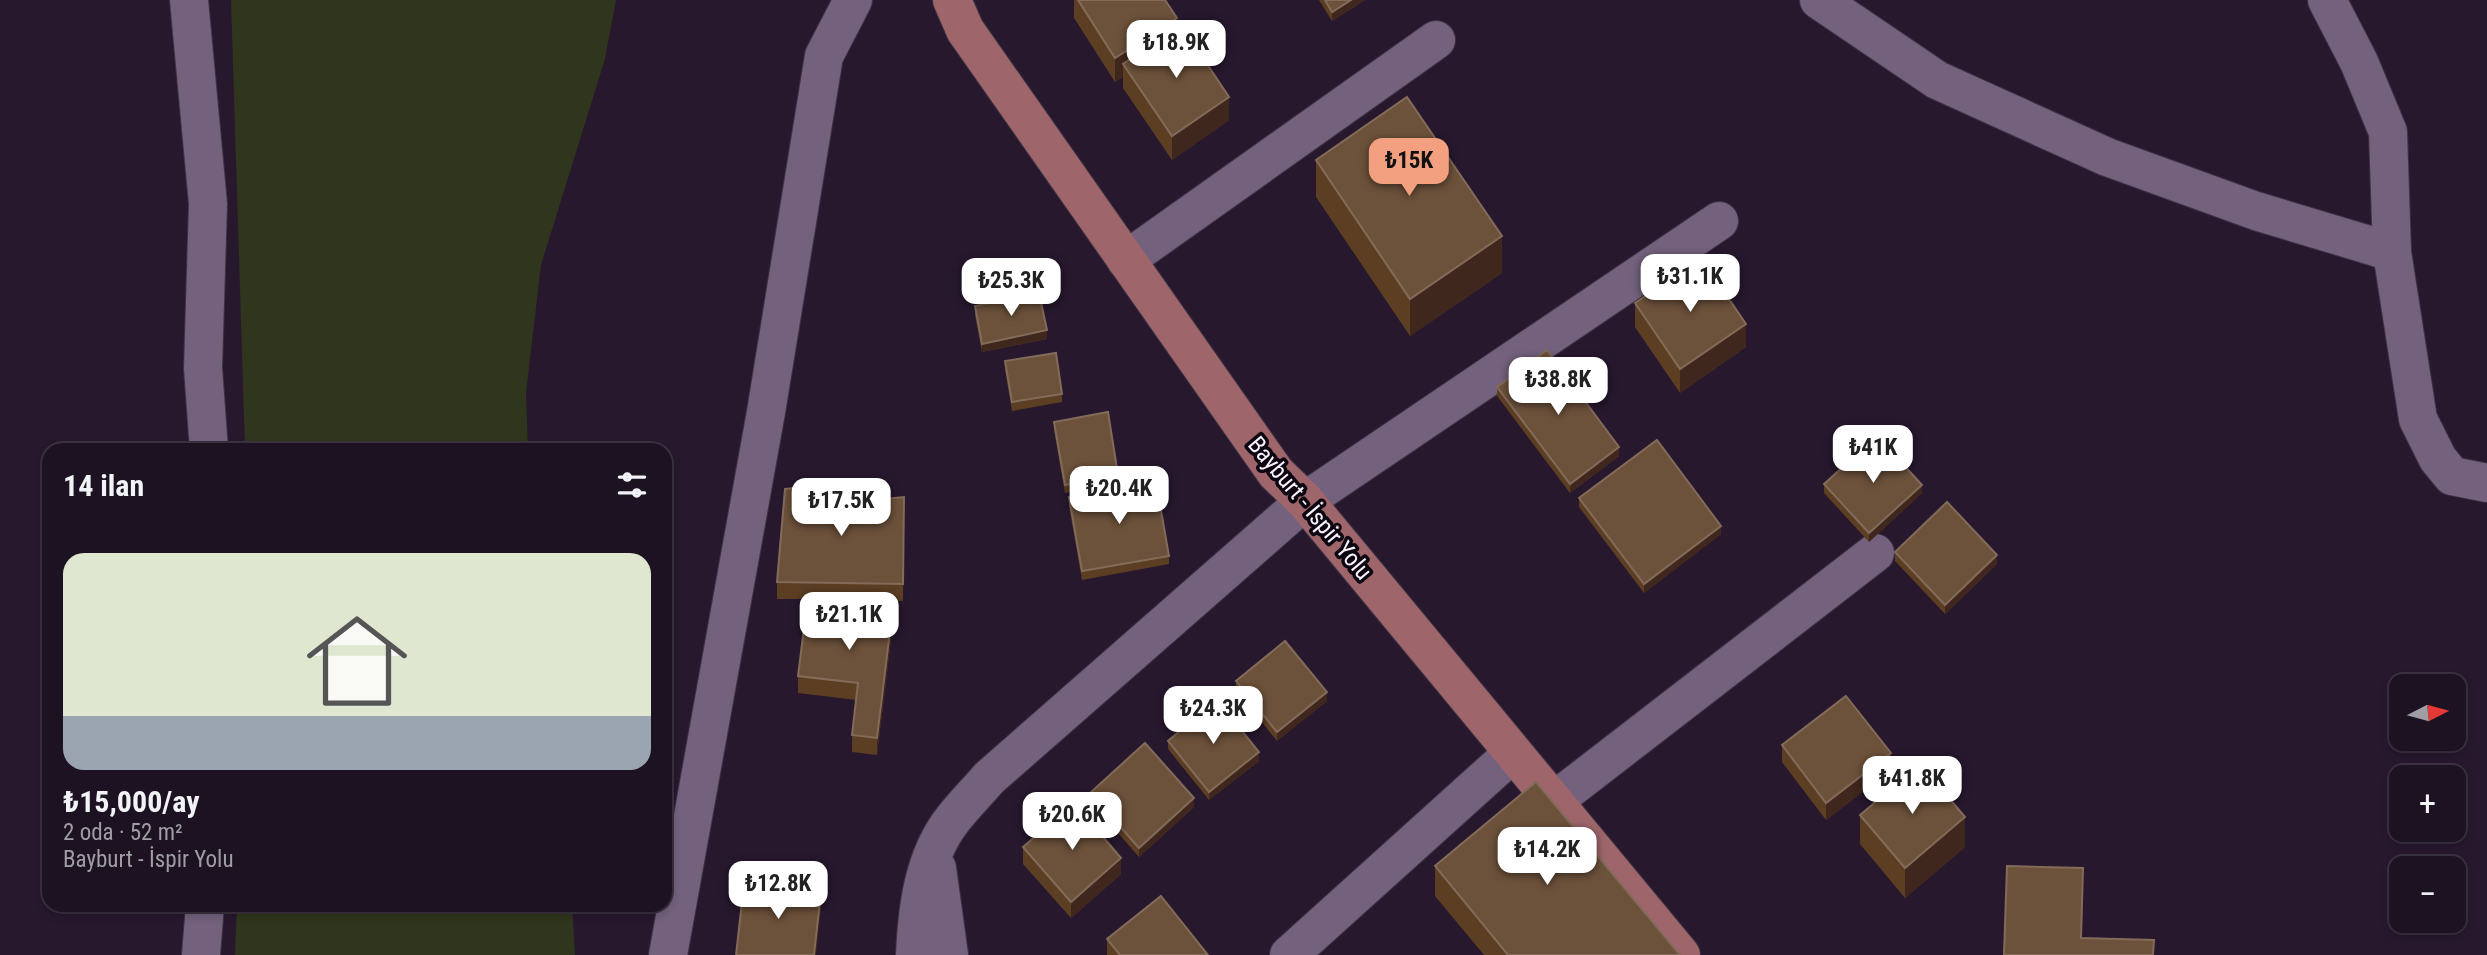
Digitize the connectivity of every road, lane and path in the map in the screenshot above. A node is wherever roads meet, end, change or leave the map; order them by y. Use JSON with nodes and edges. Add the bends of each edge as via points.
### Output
{"nodes":[{"id":1,"x":189,"y":0,"type":"edge"},
{"id":2,"x":853,"y":0,"type":"edge"},
{"id":3,"x":952,"y":0,"type":"edge"},
{"id":4,"x":1819,"y":0,"type":"edge"},
{"id":5,"x":2327,"y":0,"type":"edge"},
{"id":6,"x":1436,"y":40,"type":"dead end"},
{"id":7,"x":1719,"y":221,"type":"dead end"},
{"id":8,"x":2392,"y":252,"type":"junction"},
{"id":9,"x":1126,"y":260,"type":"junction"},
{"id":10,"x":208,"y":443,"type":"edge"},
{"id":11,"x":2487,"y":483,"type":"edge"},
{"id":12,"x":1305,"y":501,"type":"junction"},
{"id":13,"x":1875,"y":553,"type":"dead end"},
{"id":14,"x":1513,"y":753,"type":"junction"},
{"id":15,"x":1554,"y":801,"type":"junction"},
{"id":16,"x":934,"y":852,"type":"junction"},
{"id":17,"x":204,"y":912,"type":"edge"},
{"id":18,"x":201,"y":955,"type":"edge"},
{"id":19,"x":668,"y":955,"type":"edge"},
{"id":20,"x":915,"y":955,"type":"edge"},
{"id":21,"x":949,"y":955,"type":"edge"},
{"id":22,"x":1289,"y":955,"type":"edge"},
{"id":23,"x":1681,"y":955,"type":"edge"}],
"edges":[{"from":1,"to":10,"type":"street","via":[[208,204],[203,368]]},
{"from":2,"to":19,"type":"street","via":[[824,56],[766,412]]},
{"from":3,"to":9,"type":"main road","name":"Bayburt - İspir Yolu","via":[[965,30]]},
{"from":4,"to":8,"type":"street","via":[[1937,80],[2107,157],[2256,211]]},
{"from":5,"to":8,"type":"street","via":[[2388,132]]},
{"from":6,"to":9,"type":"street"},
{"from":7,"to":12,"type":"street"},
{"from":8,"to":11,"type":"street","via":[[2418,419],[2452,476]]},
{"from":9,"to":12,"type":"main road","name":"Bayburt - İspir Yolu","via":[[1276,473]]},
{"from":12,"to":14,"type":"main road","name":"Bayburt - İspir Yolu"},
{"from":12,"to":16,"type":"street","via":[[989,778],[951,821]]},
{"from":13,"to":15,"type":"street"},
{"from":14,"to":15,"type":"main road","name":"Bayburt - İspir Yolu"},
{"from":14,"to":22,"type":"street"},
{"from":15,"to":23,"type":"main road","name":"Bayburt - İspir Yolu"},
{"from":16,"to":20,"type":"street","via":[[916,918]]},
{"from":16,"to":21,"type":"street"},
{"from":17,"to":18,"type":"street"}]}
